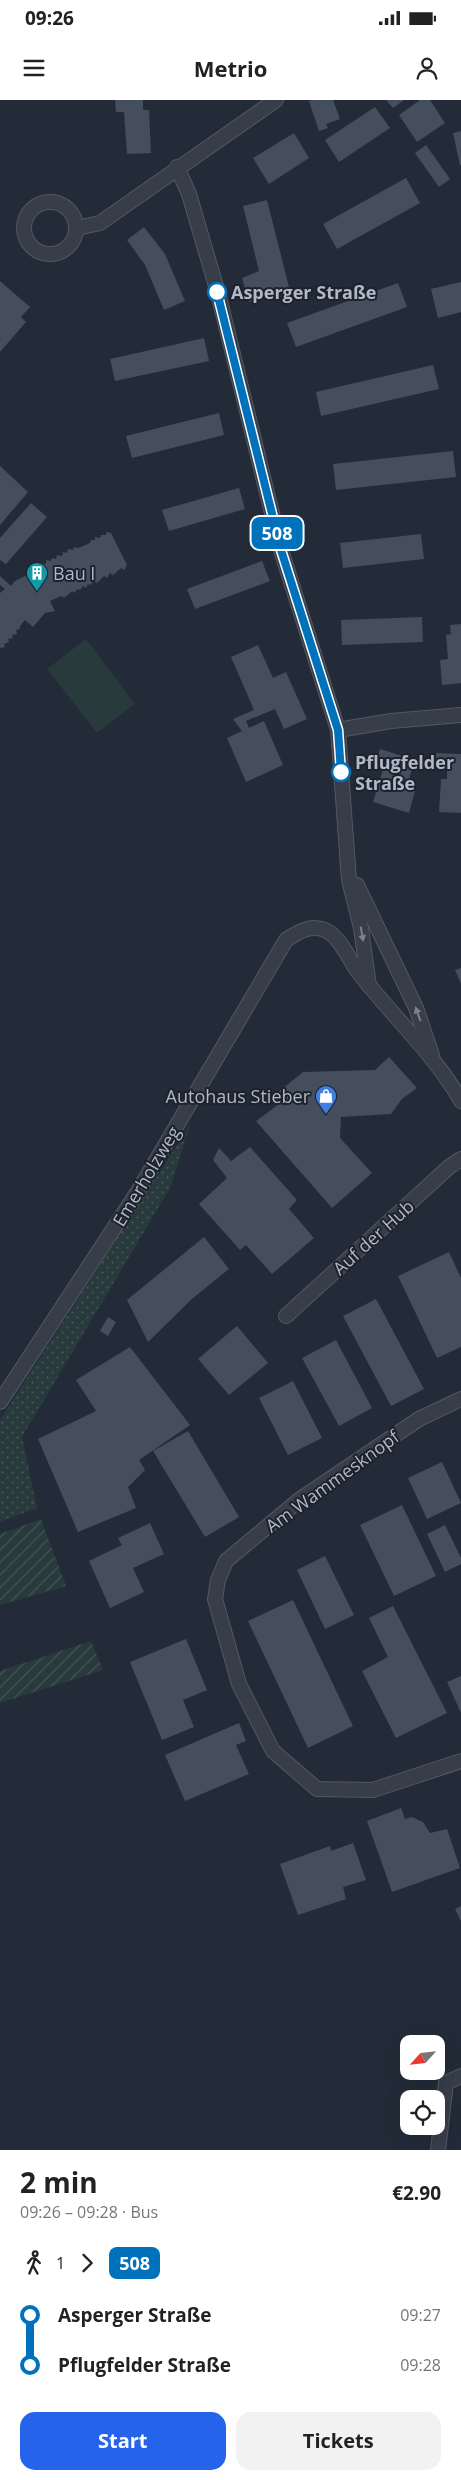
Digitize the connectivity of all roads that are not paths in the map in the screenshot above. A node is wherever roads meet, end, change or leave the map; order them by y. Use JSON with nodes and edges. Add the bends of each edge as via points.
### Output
{"nodes":[{"id":1,"x":271,"y":101,"type":"edge"},
{"id":2,"x":177,"y":167,"type":"junction"},
{"id":3,"x":77,"y":228,"type":"dead end"},
{"id":4,"x":461,"y":715,"type":"edge"},
{"id":5,"x":338,"y":730,"type":"junction"},
{"id":6,"x":346,"y":851,"type":"junction"},
{"id":7,"x":369,"y":986,"type":"junction"},
{"id":8,"x":434,"y":1060,"type":"junction"},
{"id":9,"x":461,"y":1101,"type":"edge"},
{"id":10,"x":461,"y":1159,"type":"edge"},
{"id":11,"x":286,"y":1316,"type":"dead end"},
{"id":12,"x":461,"y":1399,"type":"edge"},
{"id":13,"x":0,"y":1402,"type":"edge"},
{"id":14,"x":461,"y":1761,"type":"edge"},
{"id":15,"x":461,"y":2076,"type":"edge"},
{"id":16,"x":438,"y":2150,"type":"edge"}],
"edges":[{"from":1,"to":2,"type":"street"},
{"from":2,"to":3,"type":"street","via":[[100,223]]},
{"from":2,"to":5,"type":"street","via":[[189,194],[218,294],[281,550]]},
{"from":4,"to":5,"type":"street","via":[[391,721]]},
{"from":5,"to":6,"type":"street","name":"Emerholzweg"},
{"from":6,"to":7,"type":"street","name":"Emerholzweg","one_way":true},
{"from":8,"to":6,"type":"street","name":"Emerholzweg","one_way":true,"via":[[416,1008],[357,885]]},
{"from":7,"to":8,"type":"street","name":"Emerholzweg"},
{"from":7,"to":13,"type":"street","name":"Emerholzweg","via":[[335,938],[325,930],[301,930],[286,940],[137,1192]]},
{"from":8,"to":9,"type":"street","name":"Emerholzweg"},
{"from":10,"to":11,"type":"street","name":"Auf der Hub"},
{"from":12,"to":14,"type":"street","name":"Am Wammesknopf","via":[[419,1419],[299,1500],[226,1561],[215,1599],[239,1684],[273,1751],[316,1789],[373,1790]]},
{"from":15,"to":16,"type":"street","via":[[446,2083]]}]}
